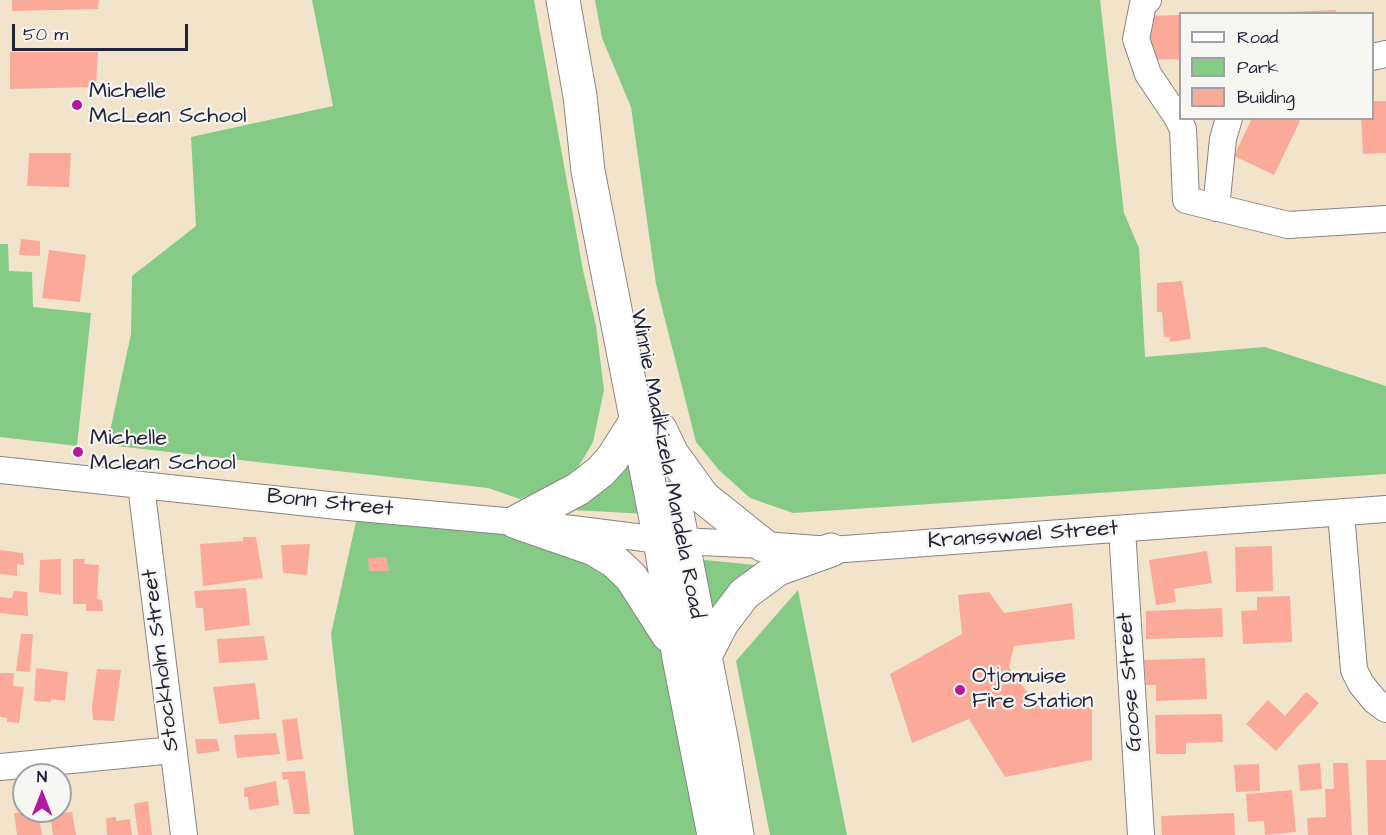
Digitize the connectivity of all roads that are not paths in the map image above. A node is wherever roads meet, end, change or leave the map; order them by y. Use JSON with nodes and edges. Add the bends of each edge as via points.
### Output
{"nodes":[{"id":1,"x":563,"y":0,"type":"edge"},
{"id":2,"x":1144,"y":1,"type":"edge"},
{"id":3,"x":1170,"y":91,"type":"edge"},
{"id":4,"x":1228,"y":120,"type":"edge"},
{"id":5,"x":1216,"y":208,"type":"junction"},
{"id":6,"x":1386,"y":219,"type":"edge"},
{"id":7,"x":647,"y":426,"type":"junction"},
{"id":8,"x":0,"y":470,"type":"edge"},
{"id":9,"x":141,"y":485,"type":"junction"},
{"id":10,"x":1386,"y":509,"type":"edge"},
{"id":11,"x":1341,"y":513,"type":"junction"},
{"id":12,"x":516,"y":522,"type":"junction"},
{"id":13,"x":1122,"y":529,"type":"junction"},
{"id":14,"x":671,"y":540,"type":"junction"},
{"id":15,"x":763,"y":544,"type":"junction"},
{"id":16,"x":831,"y":550,"type":"junction"},
{"id":17,"x":692,"y":657,"type":"junction"},
{"id":18,"x":1386,"y":709,"type":"edge"},
{"id":19,"x":173,"y":750,"type":"junction"},
{"id":20,"x":0,"y":767,"type":"edge"},
{"id":21,"x":184,"y":835,"type":"edge"},
{"id":22,"x":714,"y":835,"type":"edge"},
{"id":23,"x":737,"y":835,"type":"edge"},
{"id":24,"x":1141,"y":835,"type":"edge"}],
"edges":[{"from":1,"to":7,"type":"main road","name":"Winnie Madikizela Mandela Road","via":[[580,96],[605,167]]},
{"from":2,"to":3,"type":"street","via":[[1136,39],[1148,74]]},
{"from":3,"to":5,"type":"street","via":[[1183,129],[1186,200]]},
{"from":4,"to":5,"type":"street"},
{"from":5,"to":6,"type":"street","via":[[1288,225]]},
{"from":7,"to":12,"type":"main road","via":[[578,489]]},
{"from":7,"to":14,"type":"main road","name":"Winnie Madikizela Mandela Road"},
{"from":7,"to":15,"type":"main road","via":[[703,497]]},
{"from":8,"to":9,"type":"street","name":"Bonn Street"},
{"from":9,"to":12,"type":"street","name":"Bonn Street"},
{"from":9,"to":19,"type":"street","name":"Stockholm Street"},
{"from":10,"to":11,"type":"street","name":"Kransswael Street"},
{"from":11,"to":13,"type":"street","name":"Kransswael Street"},
{"from":11,"to":18,"type":"street","via":[[1354,670],[1361,684]]},
{"from":12,"to":14,"type":"street","name":"Bonn Street"},
{"from":12,"to":17,"type":"main road","via":[[594,549],[614,561],[631,577]]},
{"from":13,"to":16,"type":"street","name":"Kransswael Street"},
{"from":13,"to":24,"type":"street","name":"Goose Street"},
{"from":14,"to":15,"type":"street","name":"Kransswael Street"},
{"from":14,"to":17,"type":"main road","name":"Winnie Madikizela Mandela Road"},
{"from":15,"to":16,"type":"street","name":"Kransswael Street"},
{"from":16,"to":17,"type":"main road","via":[[778,569],[744,594]]},
{"from":17,"to":22,"type":"main road","name":"Winnie Madikizela Mandela Road"},
{"from":17,"to":23,"type":"main road","name":"Winnie Madikizela Mandela Road"},
{"from":19,"to":20,"type":"street"},
{"from":19,"to":21,"type":"street","name":"Stockholm Street"}]}
